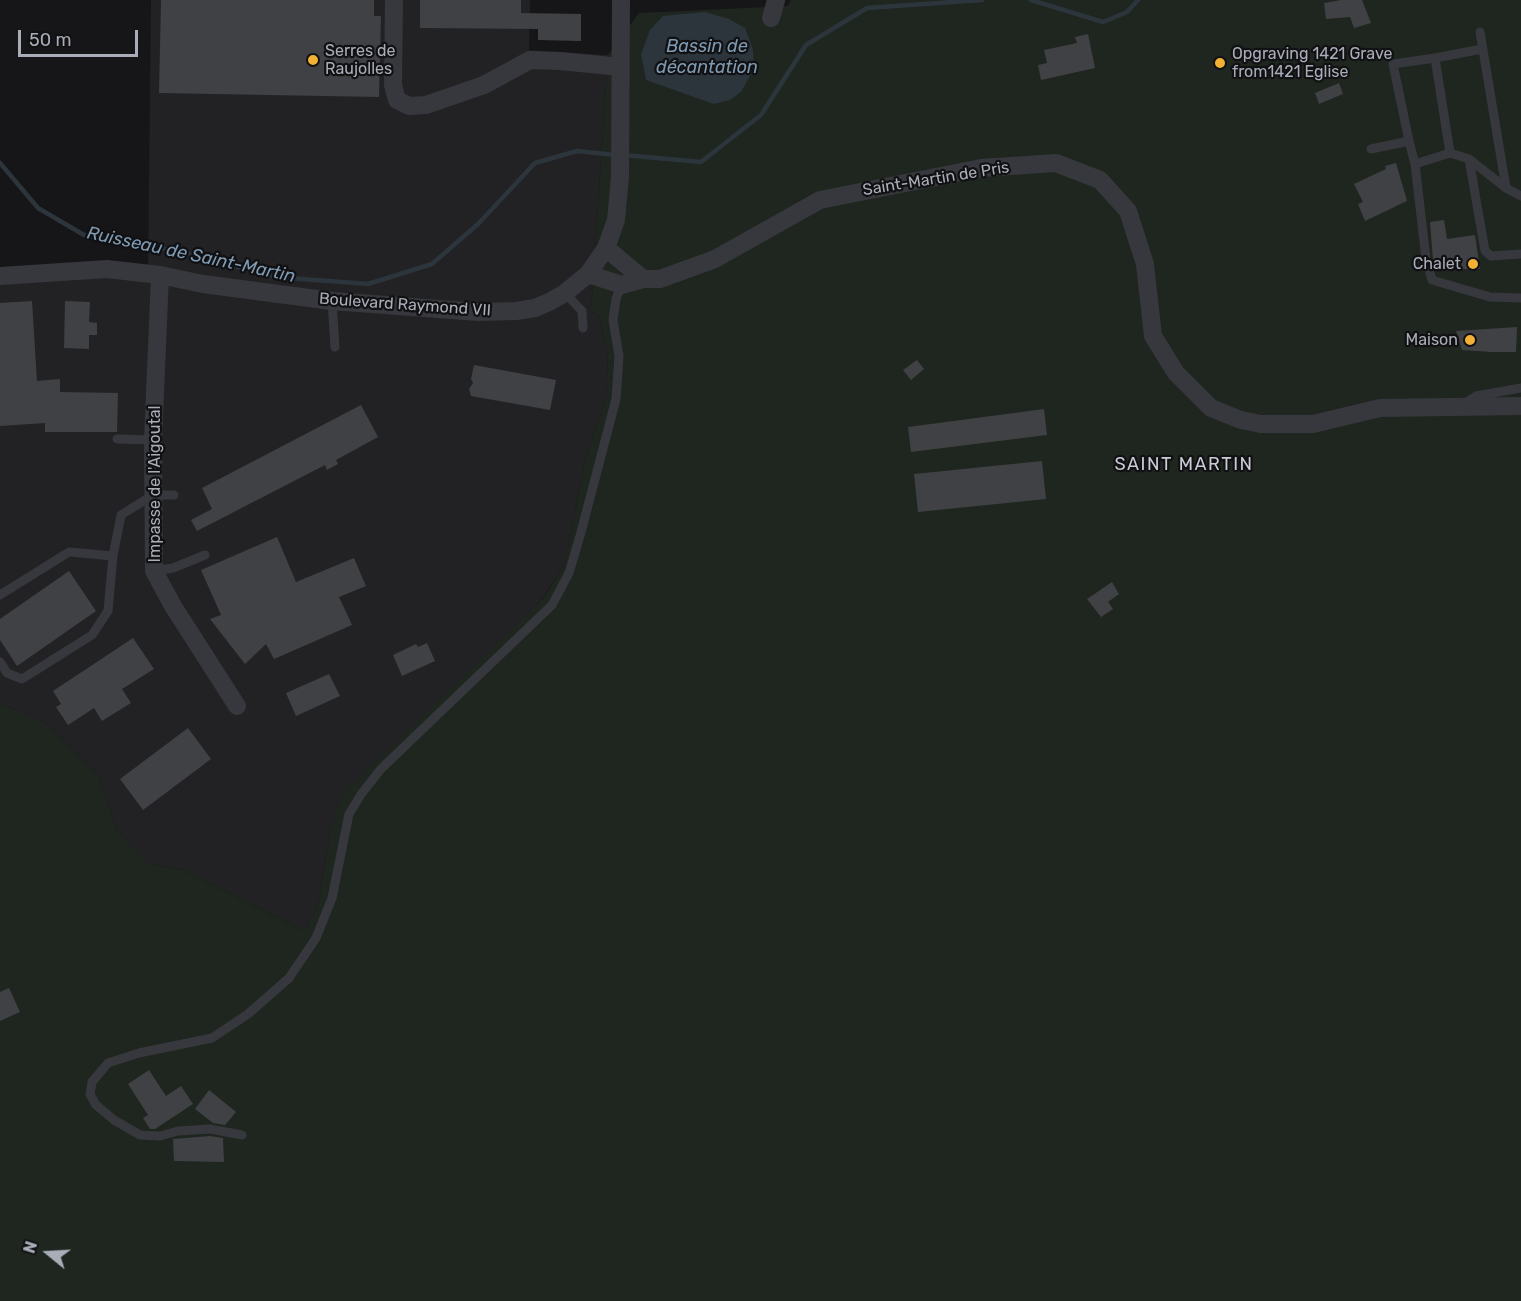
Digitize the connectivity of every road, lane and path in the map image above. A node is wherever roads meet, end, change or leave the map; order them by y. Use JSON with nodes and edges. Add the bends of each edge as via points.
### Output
{"nodes":[{"id":1,"x":394,"y":0,"type":"edge"},
{"id":2,"x":621,"y":0,"type":"edge"},
{"id":3,"x":776,"y":0,"type":"edge"},
{"id":4,"x":771,"y":18,"type":"dead end"},
{"id":5,"x":1480,"y":32,"type":"dead end"},
{"id":6,"x":1482,"y":49,"type":"junction"},
{"id":7,"x":1435,"y":58,"type":"junction"},
{"id":8,"x":621,"y":67,"type":"junction"},
{"id":9,"x":1409,"y":141,"type":"junction"},
{"id":10,"x":1371,"y":149,"type":"dead end"},
{"id":11,"x":1450,"y":153,"type":"junction"},
{"id":12,"x":1468,"y":159,"type":"junction"},
{"id":13,"x":1415,"y":164,"type":"junction"},
{"id":14,"x":1506,"y":188,"type":"junction"},
{"id":15,"x":1521,"y":196,"type":"edge"},
{"id":16,"x":606,"y":248,"type":"junction"},
{"id":17,"x":1521,"y":254,"type":"edge"},
{"id":18,"x":588,"y":274,"type":"junction"},
{"id":19,"x":160,"y":275,"type":"junction"},
{"id":20,"x":0,"y":276,"type":"edge"},
{"id":21,"x":631,"y":277,"type":"junction"},
{"id":22,"x":565,"y":293,"type":"junction"},
{"id":23,"x":1521,"y":298,"type":"edge"},
{"id":24,"x":332,"y":301,"type":"junction"},
{"id":25,"x":583,"y":328,"type":"dead end"},
{"id":26,"x":335,"y":347,"type":"dead end"},
{"id":27,"x":1521,"y":388,"type":"edge"},
{"id":28,"x":1521,"y":406,"type":"edge"},
{"id":29,"x":1460,"y":407,"type":"junction"},
{"id":30,"x":117,"y":440,"type":"dead end"},
{"id":31,"x":153,"y":440,"type":"junction"},
{"id":32,"x":153,"y":495,"type":"junction"},
{"id":33,"x":174,"y":495,"type":"dead end"},
{"id":34,"x":205,"y":555,"type":"dead end"},
{"id":35,"x":113,"y":556,"type":"junction"},
{"id":36,"x":154,"y":571,"type":"junction"},
{"id":37,"x":0,"y":595,"type":"edge"},
{"id":38,"x":0,"y":663,"type":"edge"},
{"id":39,"x":237,"y":706,"type":"dead end"},
{"id":40,"x":242,"y":1135,"type":"dead end"}],
"edges":[{"from":1,"to":8,"type":"street","via":[[393,85],[397,100],[409,106],[426,105],[484,84],[530,60]]},
{"from":2,"to":8,"type":"street","name":"Boulevard Raymond VII"},
{"from":3,"to":4,"type":"street"},
{"from":5,"to":6,"type":"lane"},
{"from":6,"to":7,"type":"lane"},
{"from":6,"to":14,"type":"lane"},
{"from":7,"to":9,"type":"lane","via":[[1393,64]]},
{"from":7,"to":11,"type":"lane"},
{"from":8,"to":16,"type":"street","name":"Boulevard Raymond VII","via":[[620,177],[616,220]]},
{"from":9,"to":10,"type":"lane"},
{"from":9,"to":13,"type":"lane"},
{"from":11,"to":12,"type":"lane"},
{"from":11,"to":13,"type":"lane"},
{"from":12,"to":14,"type":"lane"},
{"from":12,"to":17,"type":"lane","via":[[1485,251],[1491,256]]},
{"from":13,"to":23,"type":"lane","via":[[1432,280],[1490,297]]},
{"from":14,"to":15,"type":"lane"},
{"from":16,"to":18,"type":"street","name":"Boulevard Raymond VII"},
{"from":16,"to":21,"type":"street"},
{"from":18,"to":21,"type":"street"},
{"from":18,"to":22,"type":"street","name":"Boulevard Raymond VII"},
{"from":19,"to":20,"type":"street","name":"Boulevard Raymond VII","via":[[107,269]]},
{"from":19,"to":24,"type":"street","name":"Boulevard Raymond VII"},
{"from":19,"to":31,"type":"street","name":"Impasse de l'Aigoutal"},
{"from":21,"to":29,"type":"street","name":"Saint-Martin de Pris","via":[[660,279],[715,259],[820,200],[981,168],[1056,163],[1100,180],[1128,211],[1145,264],[1154,336],[1176,373],[1211,408],[1261,424],[1312,424],[1380,408]]},
{"from":21,"to":40,"type":"lane","via":[[616,299],[613,320],[619,356],[616,399],[580,536],[552,605],[381,769],[362,793],[349,814],[332,898],[316,938],[289,978],[248,1014],[212,1038],[108,1063],[92,1082],[90,1094],[96,1106],[140,1135],[210,1129]]},
{"from":22,"to":24,"type":"street","name":"Boulevard Raymond VII","via":[[535,308],[500,313]]},
{"from":22,"to":25,"type":"lane","via":[[582,311]]},
{"from":24,"to":26,"type":"lane"},
{"from":27,"to":29,"type":"lane","via":[[1476,396]]},
{"from":28,"to":29,"type":"street","name":"Saint-Martin de Pris"},
{"from":30,"to":31,"type":"lane"},
{"from":31,"to":32,"type":"street","name":"Impasse de l'Aigoutal"},
{"from":32,"to":33,"type":"lane"},
{"from":32,"to":35,"type":"lane","via":[[121,515]]},
{"from":32,"to":36,"type":"street","name":"Impasse de l'Aigoutal"},
{"from":34,"to":36,"type":"lane"},
{"from":35,"to":37,"type":"lane","via":[[69,552]]},
{"from":35,"to":38,"type":"lane","via":[[108,611],[92,635],[22,679],[7,673]]},
{"from":36,"to":39,"type":"street","name":"Impasse de l'Aigoutal"}]}
